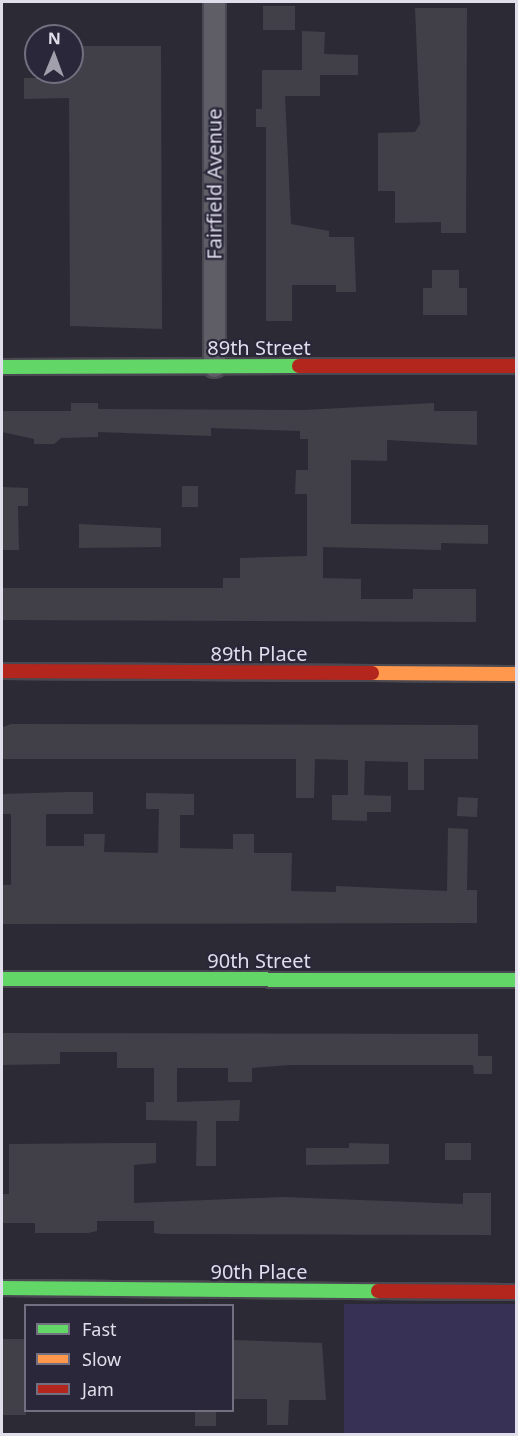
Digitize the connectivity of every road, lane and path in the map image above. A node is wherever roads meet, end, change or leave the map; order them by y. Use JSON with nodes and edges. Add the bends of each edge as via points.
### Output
{"nodes":[{"id":1,"x":214,"y":2,"type":"edge"},
{"id":2,"x":214,"y":366,"type":"junction"},
{"id":3,"x":516,"y":366,"type":"edge"},
{"id":4,"x":2,"y":367,"type":"edge"},
{"id":5,"x":2,"y":671,"type":"edge"},
{"id":6,"x":516,"y":674,"type":"edge"},
{"id":7,"x":2,"y":980,"type":"edge"},
{"id":8,"x":516,"y":981,"type":"edge"},
{"id":9,"x":2,"y":1288,"type":"edge"},
{"id":10,"x":516,"y":1292,"type":"edge"}],
"edges":[{"from":1,"to":2,"type":"street","name":"Fairfield Avenue"},
{"from":2,"to":3,"type":"street","name":"89th Street"},
{"from":2,"to":4,"type":"street","name":"89th Street"},
{"from":5,"to":6,"type":"street","name":"89th Place"},
{"from":7,"to":8,"type":"street","name":"90th Street"},
{"from":9,"to":10,"type":"street","name":"90th Place"}]}
